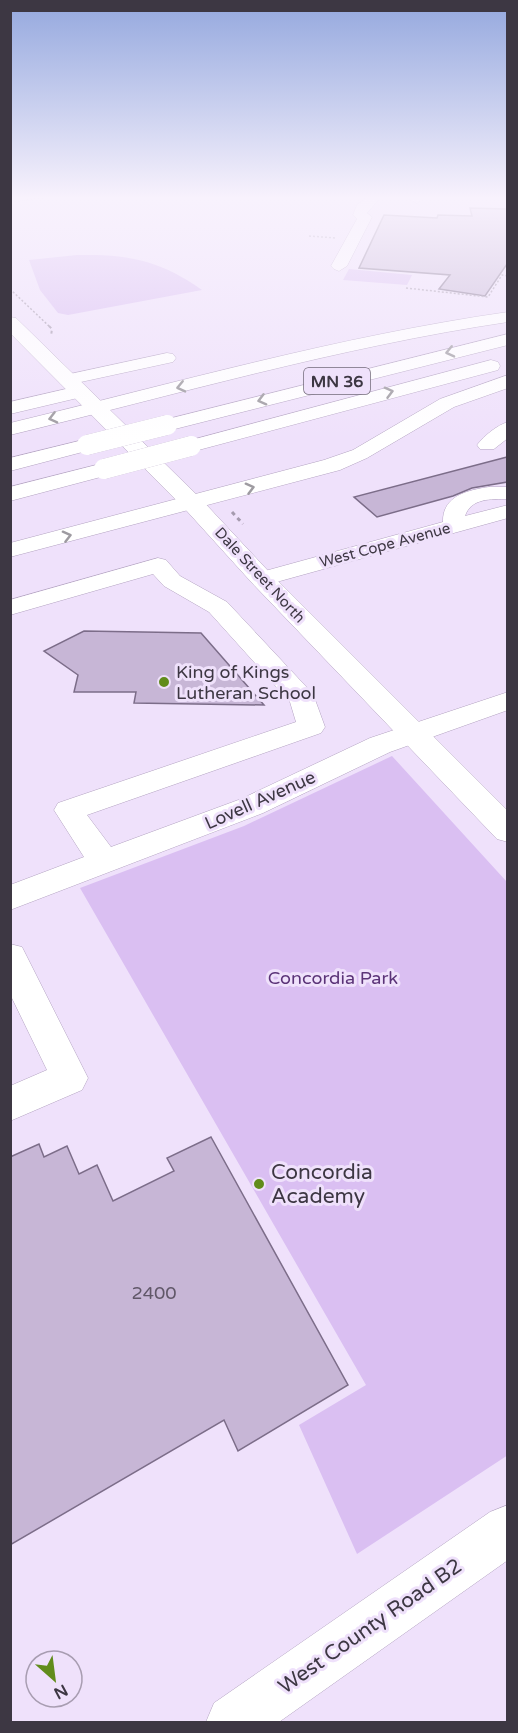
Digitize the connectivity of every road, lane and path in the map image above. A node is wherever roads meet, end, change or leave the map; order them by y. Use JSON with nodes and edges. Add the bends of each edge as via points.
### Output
{"nodes":[{"id":1,"x":500,"y":279,"type":"edge"},
{"id":2,"x":406,"y":288,"type":"dead end"},
{"id":3,"x":507,"y":317,"type":"edge"},
{"id":4,"x":10,"y":321,"type":"edge"},
{"id":5,"x":507,"y":339,"type":"edge"},
{"id":6,"x":167,"y":358,"type":"dead end"},
{"id":7,"x":507,"y":362,"type":"edge"},
{"id":8,"x":507,"y":381,"type":"edge"},
{"id":9,"x":73,"y":386,"type":"junction"},
{"id":10,"x":96,"y":407,"type":"junction"},
{"id":11,"x":10,"y":408,"type":"edge"},
{"id":12,"x":507,"y":428,"type":"edge"},
{"id":13,"x":10,"y":429,"type":"edge"},
{"id":14,"x":487,"y":445,"type":"dead end"},
{"id":15,"x":10,"y":465,"type":"edge"},
{"id":16,"x":507,"y":493,"type":"edge"},
{"id":17,"x":10,"y":494,"type":"edge"},
{"id":18,"x":193,"y":504,"type":"junction"},
{"id":19,"x":507,"y":511,"type":"edge"},
{"id":20,"x":454,"y":526,"type":"junction"},
{"id":21,"x":10,"y":550,"type":"edge"},
{"id":22,"x":248,"y":594,"type":"junction"},
{"id":23,"x":10,"y":608,"type":"edge"},
{"id":24,"x":507,"y":700,"type":"edge"},
{"id":25,"x":302,"y":731,"type":"junction"},
{"id":26,"x":414,"y":733,"type":"junction"},
{"id":27,"x":337,"y":765,"type":"junction"},
{"id":28,"x":507,"y":831,"type":"edge"},
{"id":29,"x":106,"y":862,"type":"junction"},
{"id":30,"x":10,"y":898,"type":"edge"},
{"id":31,"x":11,"y":958,"type":"edge"},
{"id":32,"x":10,"y":1104,"type":"edge"},
{"id":33,"x":507,"y":1530,"type":"edge"},
{"id":34,"x":233,"y":1722,"type":"edge"}],
"edges":[{"from":1,"to":2,"type":"path","via":[[488,297]]},
{"from":3,"to":10,"type":"main road","one_way":true,"via":[[372,341]]},
{"from":4,"to":9,"type":"main road","name":"Dale Street North"},
{"from":5,"to":15,"type":"main road","number":"MN 36","one_way":true,"bridge":true},
{"from":6,"to":9,"type":"street"},
{"from":17,"to":7,"type":"main road","number":"MN 36","one_way":true,"bridge":true},
{"from":18,"to":8,"type":"main road","one_way":true,"via":[[348,460],[431,410]]},
{"from":9,"to":10,"type":"main road","name":"Dale Street North"},
{"from":9,"to":11,"type":"street"},
{"from":10,"to":13,"type":"main road","one_way":true},
{"from":10,"to":18,"type":"main road","name":"Dale Street North"},
{"from":12,"to":14,"type":"street"},
{"from":16,"to":20,"type":"street","via":[[474,496],[456,505],[451,514]]},
{"from":21,"to":18,"type":"main road","one_way":true},
{"from":18,"to":22,"type":"main road","name":"Dale Street North"},
{"from":19,"to":20,"type":"street","name":"West Cope Avenue"},
{"from":20,"to":22,"type":"street","name":"West Cope Avenue"},
{"from":22,"to":23,"type":"street","via":[[172,581],[158,565]]},
{"from":22,"to":25,"type":"street","via":[[303,700],[311,727]]},
{"from":22,"to":26,"type":"main road","name":"Dale Street North"},
{"from":24,"to":26,"type":"street","name":"Lovell Avenue"},
{"from":25,"to":27,"type":"street"},
{"from":25,"to":29,"type":"street","via":[[69,810]]},
{"from":26,"to":27,"type":"street","name":"Lovell Avenue"},
{"from":26,"to":28,"type":"main road","name":"Dale Street North"},
{"from":27,"to":29,"type":"street","name":"Lovell Avenue","via":[[252,806]]},
{"from":29,"to":30,"type":"street","name":"Lovell Avenue"},
{"from":31,"to":32,"type":"street","via":[[69,1078]]},
{"from":33,"to":34,"type":"street","name":"West County Road B2"}]}
